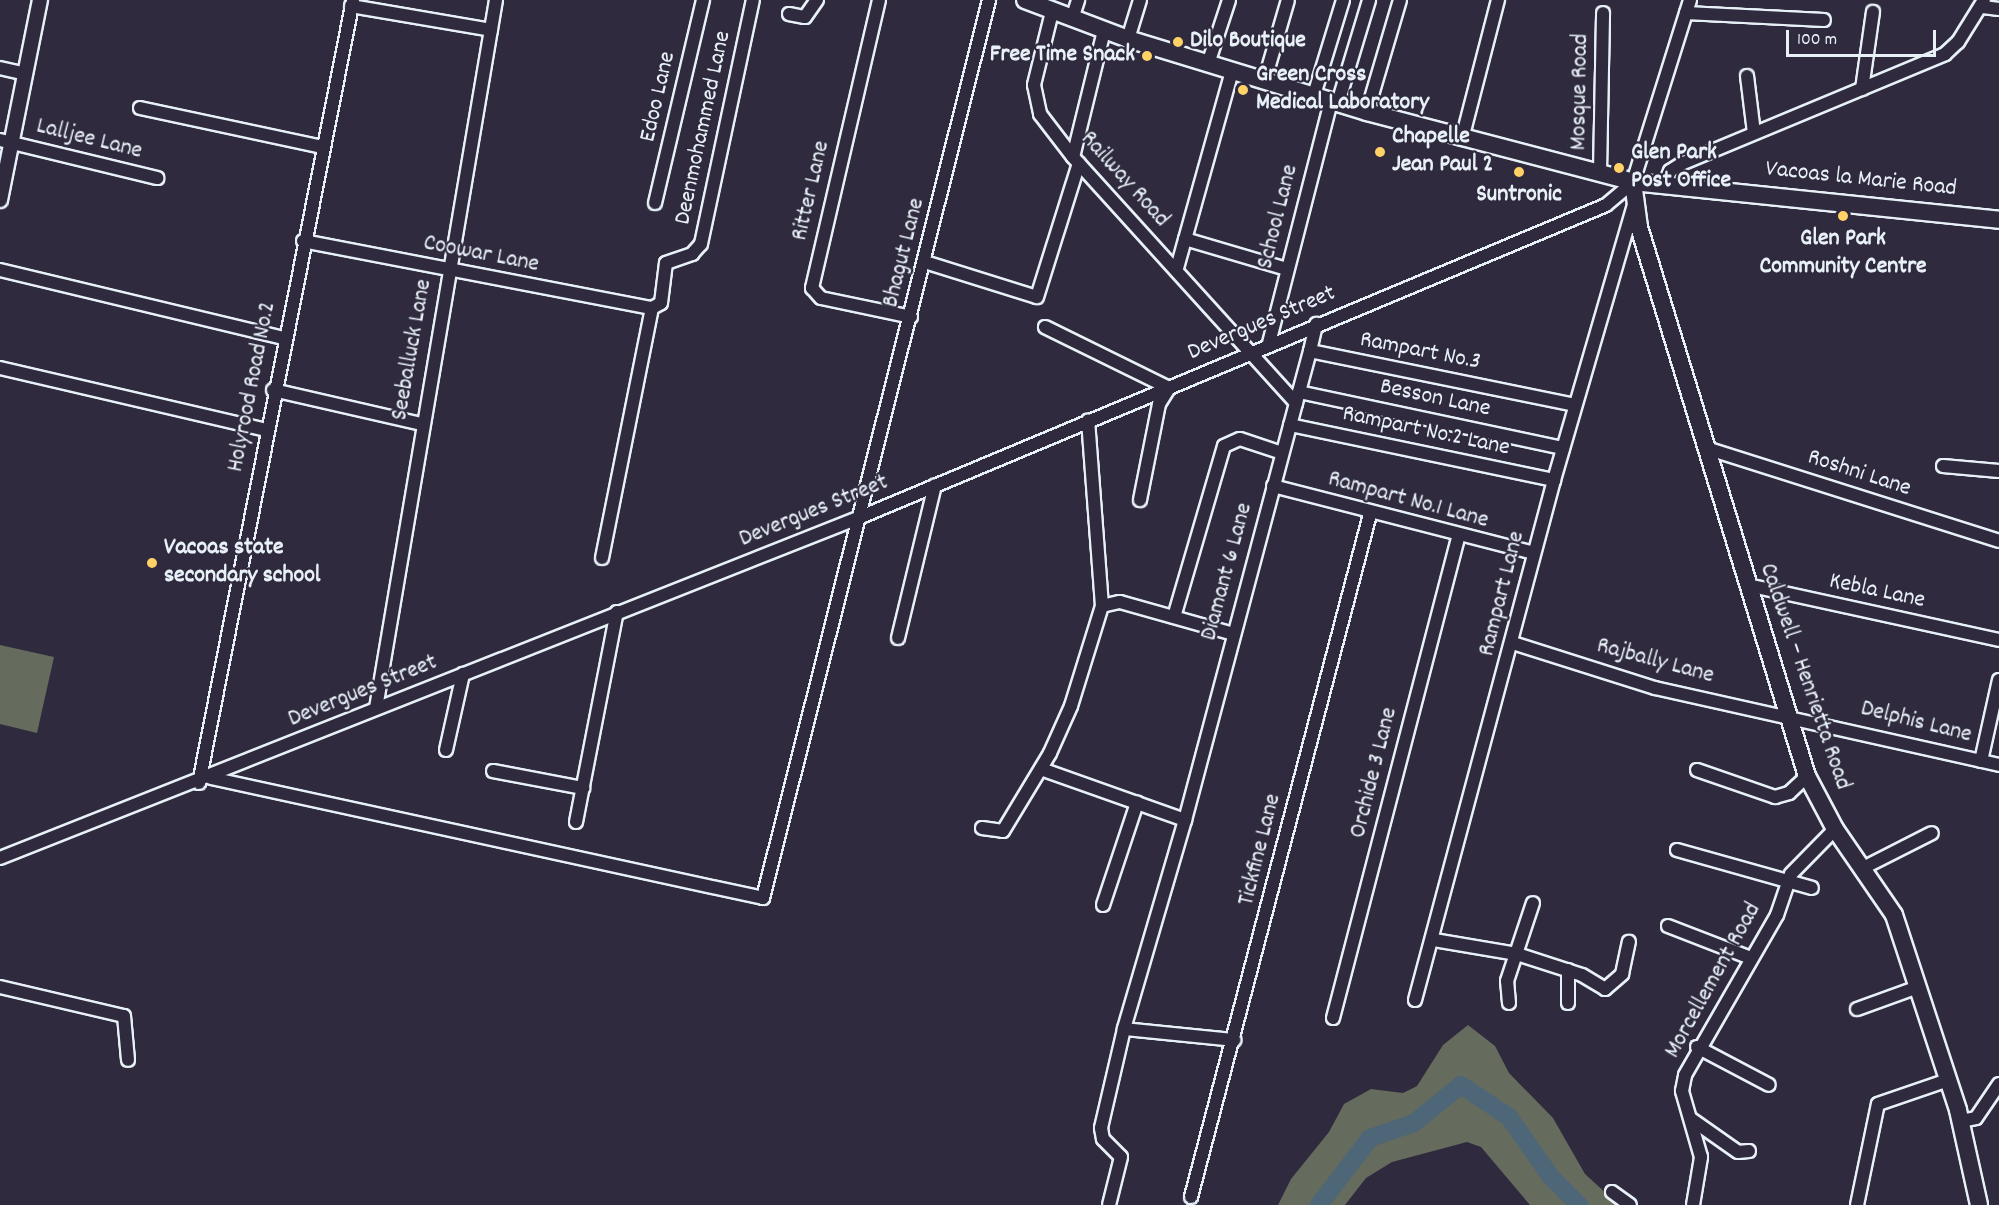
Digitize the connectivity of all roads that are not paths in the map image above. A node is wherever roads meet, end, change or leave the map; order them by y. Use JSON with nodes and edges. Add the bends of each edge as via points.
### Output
{"nodes":[{"id":1,"x":40,"y":0,"type":"edge"},
{"id":2,"x":496,"y":0,"type":"edge"},
{"id":3,"x":703,"y":0,"type":"edge"},
{"id":4,"x":753,"y":0,"type":"edge"},
{"id":5,"x":817,"y":0,"type":"edge"},
{"id":6,"x":879,"y":0,"type":"edge"},
{"id":7,"x":989,"y":0,"type":"edge"},
{"id":8,"x":1024,"y":0,"type":"edge"},
{"id":9,"x":1078,"y":0,"type":"edge"},
{"id":10,"x":1140,"y":0,"type":"edge"},
{"id":11,"x":1229,"y":0,"type":"edge"},
{"id":12,"x":1288,"y":0,"type":"edge"},
{"id":13,"x":1343,"y":0,"type":"edge"},
{"id":14,"x":1369,"y":0,"type":"edge"},
{"id":15,"x":1400,"y":0,"type":"edge"},
{"id":16,"x":1498,"y":0,"type":"edge"},
{"id":17,"x":1690,"y":0,"type":"edge"},
{"id":18,"x":352,"y":3,"type":"edge"},
{"id":19,"x":1983,"y":4,"type":"edge"},
{"id":20,"x":1999,"y":9,"type":"edge"},
{"id":21,"x":1052,"y":12,"type":"junction"},
{"id":22,"x":1873,"y":12,"type":"dead end"},
{"id":23,"x":1603,"y":13,"type":"dead end"},
{"id":24,"x":1686,"y":13,"type":"junction"},
{"id":25,"x":789,"y":14,"type":"dead end"},
{"id":26,"x":1072,"y":19,"type":"junction"},
{"id":27,"x":1824,"y":20,"type":"dead end"},
{"id":28,"x":491,"y":30,"type":"junction"},
{"id":29,"x":1104,"y":31,"type":"junction"},
{"id":30,"x":1128,"y":39,"type":"junction"},
{"id":31,"x":1208,"y":64,"type":"junction"},
{"id":32,"x":0,"y":68,"type":"edge"},
{"id":33,"x":1232,"y":71,"type":"junction"},
{"id":34,"x":25,"y":74,"type":"junction"},
{"id":35,"x":1748,"y":76,"type":"dead end"},
{"id":36,"x":1265,"y":79,"type":"junction"},
{"id":37,"x":1862,"y":89,"type":"junction"},
{"id":38,"x":1314,"y":95,"type":"junction"},
{"id":39,"x":1334,"y":102,"type":"junction"},
{"id":40,"x":140,"y":108,"type":"dead end"},
{"id":41,"x":1367,"y":112,"type":"junction"},
{"id":42,"x":1754,"y":133,"type":"junction"},
{"id":43,"x":1462,"y":139,"type":"junction"},
{"id":44,"x":6,"y":142,"type":"edge"},
{"id":45,"x":322,"y":147,"type":"junction"},
{"id":46,"x":1076,"y":160,"type":"junction"},
{"id":47,"x":1600,"y":172,"type":"junction"},
{"id":48,"x":157,"y":178,"type":"dead end"},
{"id":49,"x":1633,"y":182,"type":"junction"},
{"id":50,"x":1665,"y":183,"type":"junction"},
{"id":51,"x":0,"y":200,"type":"edge"},
{"id":52,"x":1635,"y":200,"type":"junction"},
{"id":53,"x":656,"y":203,"type":"dead end"},
{"id":54,"x":1998,"y":216,"type":"edge"},
{"id":55,"x":1185,"y":239,"type":"junction"},
{"id":56,"x":303,"y":241,"type":"junction"},
{"id":57,"x":925,"y":262,"type":"junction"},
{"id":58,"x":1177,"y":268,"type":"junction"},
{"id":59,"x":1287,"y":269,"type":"junction"},
{"id":60,"x":0,"y":270,"type":"edge"},
{"id":61,"x":448,"y":270,"type":"junction"},
{"id":62,"x":652,"y":308,"type":"junction"},
{"id":63,"x":911,"y":317,"type":"junction"},
{"id":64,"x":1316,"y":324,"type":"junction"},
{"id":65,"x":1046,"y":327,"type":"dead end"},
{"id":66,"x":283,"y":338,"type":"junction"},
{"id":67,"x":1269,"y":343,"type":"junction"},
{"id":68,"x":1249,"y":351,"type":"junction"},
{"id":69,"x":1310,"y":351,"type":"junction"},
{"id":70,"x":0,"y":368,"type":"edge"},
{"id":71,"x":1169,"y":388,"type":"junction"},
{"id":72,"x":273,"y":390,"type":"junction"},
{"id":73,"x":1297,"y":398,"type":"junction"},
{"id":74,"x":1575,"y":405,"type":"junction"},
{"id":75,"x":1088,"y":421,"type":"junction"},
{"id":76,"x":422,"y":424,"type":"junction"},
{"id":77,"x":1290,"y":425,"type":"junction"},
{"id":78,"x":266,"y":430,"type":"junction"},
{"id":79,"x":1563,"y":448,"type":"junction"},
{"id":80,"x":1706,"y":448,"type":"junction"},
{"id":81,"x":1282,"y":453,"type":"junction"},
{"id":82,"x":1943,"y":466,"type":"dead end"},
{"id":83,"x":1999,"y":471,"type":"edge"},
{"id":84,"x":1554,"y":480,"type":"junction"},
{"id":85,"x":935,"y":485,"type":"junction"},
{"id":86,"x":1273,"y":486,"type":"junction"},
{"id":87,"x":1140,"y":500,"type":"dead end"},
{"id":88,"x":1370,"y":514,"type":"junction"},
{"id":89,"x":862,"y":516,"type":"junction"},
{"id":90,"x":1458,"y":537,"type":"junction"},
{"id":91,"x":1999,"y":541,"type":"edge"},
{"id":92,"x":1534,"y":553,"type":"junction"},
{"id":93,"x":602,"y":558,"type":"dead end"},
{"id":94,"x":1747,"y":585,"type":"junction"},
{"id":95,"x":1102,"y":606,"type":"junction"},
{"id":96,"x":617,"y":612,"type":"junction"},
{"id":97,"x":1174,"y":617,"type":"junction"},
{"id":98,"x":1234,"y":634,"type":"junction"},
{"id":99,"x":898,"y":638,"type":"dead end"},
{"id":100,"x":1999,"y":640,"type":"edge"},
{"id":101,"x":1513,"y":643,"type":"junction"},
{"id":102,"x":463,"y":674,"type":"junction"},
{"id":103,"x":1999,"y":680,"type":"edge"},
{"id":104,"x":376,"y":708,"type":"junction"},
{"id":105,"x":1788,"y":715,"type":"junction"},
{"id":106,"x":446,"y":750,"type":"dead end"},
{"id":107,"x":1981,"y":761,"type":"junction"},
{"id":108,"x":1999,"y":765,"type":"edge"},
{"id":109,"x":1041,"y":769,"type":"junction"},
{"id":110,"x":1696,"y":770,"type":"dead end"},
{"id":111,"x":493,"y":771,"type":"dead end"},
{"id":112,"x":1807,"y":776,"type":"junction"},
{"id":113,"x":205,"y":781,"type":"junction"},
{"id":114,"x":583,"y":788,"type":"junction"},
{"id":115,"x":1137,"y":802,"type":"junction"},
{"id":116,"x":1185,"y":820,"type":"junction"},
{"id":117,"x":576,"y":822,"type":"dead end"},
{"id":118,"x":982,"y":828,"type":"dead end"},
{"id":119,"x":1834,"y":829,"type":"junction"},
{"id":120,"x":1932,"y":833,"type":"dead end"},
{"id":121,"x":1677,"y":850,"type":"dead end"},
{"id":122,"x":0,"y":858,"type":"edge"},
{"id":123,"x":1863,"y":868,"type":"junction"},
{"id":124,"x":1788,"y":881,"type":"junction"},
{"id":125,"x":1812,"y":888,"type":"dead end"},
{"id":126,"x":1533,"y":903,"type":"dead end"},
{"id":127,"x":1103,"y":905,"type":"dead end"},
{"id":128,"x":1668,"y":926,"type":"dead end"},
{"id":129,"x":1434,"y":940,"type":"junction"},
{"id":130,"x":1629,"y":942,"type":"dead end"},
{"id":131,"x":1517,"y":954,"type":"junction"},
{"id":132,"x":1751,"y":958,"type":"junction"},
{"id":133,"x":1568,"y":970,"type":"junction"},
{"id":134,"x":0,"y":987,"type":"edge"},
{"id":135,"x":1918,"y":987,"type":"junction"},
{"id":136,"x":1415,"y":1000,"type":"dead end"},
{"id":137,"x":1509,"y":1003,"type":"dead end"},
{"id":138,"x":1568,"y":1003,"type":"dead end"},
{"id":139,"x":1857,"y":1008,"type":"dead end"},
{"id":140,"x":1333,"y":1018,"type":"dead end"},
{"id":141,"x":1124,"y":1029,"type":"junction"},
{"id":142,"x":1234,"y":1040,"type":"junction"},
{"id":143,"x":1697,"y":1047,"type":"junction"},
{"id":144,"x":128,"y":1060,"type":"dead end"},
{"id":145,"x":1948,"y":1080,"type":"junction"},
{"id":146,"x":1999,"y":1084,"type":"edge"},
{"id":147,"x":1769,"y":1085,"type":"dead end"},
{"id":148,"x":1994,"y":1099,"type":"edge"},
{"id":149,"x":1691,"y":1119,"type":"junction"},
{"id":150,"x":1961,"y":1120,"type":"junction"},
{"id":151,"x":1749,"y":1151,"type":"dead end"},
{"id":152,"x":1612,"y":1192,"type":"dead end"},
{"id":153,"x":1191,"y":1197,"type":"dead end"},
{"id":154,"x":1109,"y":1205,"type":"edge"},
{"id":155,"x":1630,"y":1205,"type":"edge"},
{"id":156,"x":1693,"y":1205,"type":"edge"},
{"id":157,"x":1857,"y":1205,"type":"edge"},
{"id":158,"x":1979,"y":1205,"type":"edge"}],
"edges":[{"from":1,"to":34,"type":"street"},
{"from":2,"to":28,"type":"street","name":"Seeballuck Lane"},
{"from":3,"to":53,"type":"street","name":"Edoo Lane"},
{"from":4,"to":62,"type":"street","name":"Deenmohammed Lane","via":[[701,244],[692,254],[666,263],[661,303]]},
{"from":5,"to":25,"type":"street","via":[[805,17]]},
{"from":6,"to":63,"type":"street","name":"Ritter Lane","via":[[812,288],[821,298]]},
{"from":7,"to":57,"type":"street","name":"Bhagut Lane"},
{"from":8,"to":21,"type":"main road","name":"Vacoas la Marie Road"},
{"from":9,"to":26,"type":"street"},
{"from":10,"to":30,"type":"street"},
{"from":11,"to":31,"type":"street"},
{"from":12,"to":36,"type":"street"},
{"from":13,"to":38,"type":"street"},
{"from":14,"to":39,"type":"street","name":"School Lane"},
{"from":15,"to":41,"type":"street"},
{"from":16,"to":43,"type":"street"},
{"from":17,"to":24,"type":"street"},
{"from":18,"to":28,"type":"street"},
{"from":18,"to":45,"type":"street","name":"Holyrood Road No.2"},
{"from":19,"to":20,"type":"street"},
{"from":19,"to":37,"type":"street","via":[[1945,54]]},
{"from":21,"to":26,"type":"main road","name":"Vacoas la Marie Road"},
{"from":21,"to":46,"type":"street","name":"Railway Road","via":[[1034,85],[1040,114]]},
{"from":22,"to":37,"type":"street"},
{"from":23,"to":47,"type":"street","name":"Mosque Road"},
{"from":24,"to":27,"type":"street"},
{"from":24,"to":49,"type":"street"},
{"from":26,"to":29,"type":"main road","name":"Vacoas la Marie Road"},
{"from":28,"to":61,"type":"street","name":"Seeballuck Lane"},
{"from":29,"to":30,"type":"main road","name":"Vacoas la Marie Road"},
{"from":29,"to":46,"type":"street"},
{"from":30,"to":31,"type":"main road","name":"Vacoas la Marie Road"},
{"from":31,"to":33,"type":"main road","name":"Vacoas la Marie Road"},
{"from":32,"to":34,"type":"street"},
{"from":33,"to":36,"type":"main road","name":"Vacoas la Marie Road"},
{"from":33,"to":55,"type":"street"},
{"from":34,"to":44,"type":"street"},
{"from":35,"to":42,"type":"street"},
{"from":36,"to":38,"type":"main road","name":"Vacoas la Marie Road"},
{"from":37,"to":42,"type":"street"},
{"from":38,"to":39,"type":"main road","name":"Vacoas la Marie Road"},
{"from":39,"to":41,"type":"main road","name":"Vacoas la Marie Road"},
{"from":39,"to":59,"type":"street","name":"School Lane"},
{"from":40,"to":45,"type":"street"},
{"from":41,"to":43,"type":"main road","name":"Vacoas la Marie Road"},
{"from":42,"to":50,"type":"street","via":[[1681,164],[1670,171]]},
{"from":43,"to":47,"type":"main road","name":"Vacoas la Marie Road"},
{"from":44,"to":48,"type":"street","name":"Lalljee Lane"},
{"from":44,"to":51,"type":"street"},
{"from":45,"to":56,"type":"street","name":"Holyrood Road No.2"},
{"from":46,"to":57,"type":"street","via":[[1037,297]]},
{"from":46,"to":58,"type":"street","name":"Railway Road"},
{"from":47,"to":49,"type":"main road","name":"Vacoas la Marie Road"},
{"from":49,"to":50,"type":"main road","name":"Vacoas la Marie Road"},
{"from":49,"to":52,"type":"main road","name":"Caldwell – Henrietta Road"},
{"from":49,"to":64,"type":"street","name":"Devergues Street","via":[[1606,205]]},
{"from":50,"to":54,"type":"main road","name":"Vacoas la Marie Road"},
{"from":52,"to":74,"type":"street","name":"Rampart Lane"},
{"from":52,"to":80,"type":"main road","name":"Caldwell – Henrietta Road","via":[[1638,227]]},
{"from":55,"to":58,"type":"street"},
{"from":55,"to":59,"type":"street"},
{"from":56,"to":61,"type":"street","name":"Coowar Lane"},
{"from":56,"to":66,"type":"street","name":"Holyrood Road No.2"},
{"from":57,"to":63,"type":"street","name":"Bhagut Lane"},
{"from":58,"to":68,"type":"street","name":"Railway Road"},
{"from":59,"to":67,"type":"street","name":"School Lane"},
{"from":60,"to":66,"type":"street"},
{"from":61,"to":62,"type":"street","name":"Coowar Lane"},
{"from":61,"to":76,"type":"street","name":"Seeballuck Lane"},
{"from":62,"to":93,"type":"street"},
{"from":63,"to":89,"type":"street","name":"Bhagut Lane"},
{"from":64,"to":67,"type":"street","name":"Devergues Street"},
{"from":64,"to":69,"type":"street"},
{"from":65,"to":71,"type":"street"},
{"from":66,"to":72,"type":"street","name":"Holyrood Road No.2"},
{"from":67,"to":68,"type":"street","name":"Devergues Street"},
{"from":68,"to":71,"type":"street","name":"Devergues Street"},
{"from":68,"to":73,"type":"street"},
{"from":69,"to":73,"type":"street"},
{"from":69,"to":74,"type":"street","name":"Rampart No.3"},
{"from":70,"to":78,"type":"street"},
{"from":71,"to":75,"type":"street","name":"Devergues Street"},
{"from":71,"to":87,"type":"street","via":[[1159,404]]},
{"from":72,"to":76,"type":"street"},
{"from":72,"to":78,"type":"street","name":"Holyrood Road No.2"},
{"from":73,"to":77,"type":"street","name":"Diamant 6 Lane"},
{"from":73,"to":79,"type":"street","name":"Besson Lane"},
{"from":74,"to":79,"type":"street","name":"Rampart Lane"},
{"from":75,"to":85,"type":"street","name":"Devergues Street"},
{"from":75,"to":95,"type":"street"},
{"from":76,"to":104,"type":"street","name":"Seeballuck Lane"},
{"from":77,"to":81,"type":"street","name":"Diamant 6 Lane"},
{"from":77,"to":84,"type":"street","name":"Rampart No.2 Lane"},
{"from":78,"to":113,"type":"street","name":"Holyrood Road No.2"},
{"from":79,"to":84,"type":"street","name":"Rampart Lane"},
{"from":80,"to":91,"type":"street","name":"Roshni Lane"},
{"from":80,"to":94,"type":"main road","name":"Caldwell – Henrietta Road"},
{"from":81,"to":86,"type":"street","name":"Diamant 6 Lane"},
{"from":81,"to":97,"type":"street","via":[[1240,439],[1224,446]]},
{"from":82,"to":83,"type":"street"},
{"from":84,"to":92,"type":"street","name":"Rampart Lane"},
{"from":85,"to":89,"type":"street","name":"Devergues Street"},
{"from":85,"to":99,"type":"street"},
{"from":86,"to":88,"type":"street","name":"Rampart No.1 Lane"},
{"from":86,"to":98,"type":"street","name":"Diamant 6 Lane"},
{"from":88,"to":90,"type":"street","name":"Rampart No.1 Lane"},
{"from":88,"to":142,"type":"street","name":"Tickfine Lane"},
{"from":89,"to":96,"type":"street","name":"Devergues Street"},
{"from":89,"to":113,"type":"street","name":"Bhagut Lane","via":[[763,898]]},
{"from":90,"to":92,"type":"street","name":"Rampart No.1 Lane"},
{"from":90,"to":140,"type":"street","name":"Orchide 3 Lane"},
{"from":92,"to":101,"type":"street","name":"Rampart Lane"},
{"from":94,"to":100,"type":"street","name":"Kebla Lane"},
{"from":94,"to":105,"type":"main road","name":"Caldwell – Henrietta Road"},
{"from":95,"to":97,"type":"street","via":[[1113,601]]},
{"from":95,"to":109,"type":"street","via":[[1071,706]]},
{"from":96,"to":102,"type":"street","name":"Devergues Street"},
{"from":96,"to":114,"type":"street"},
{"from":97,"to":98,"type":"street"},
{"from":98,"to":116,"type":"street","name":"Diamant 6 Lane"},
{"from":101,"to":105,"type":"street","name":"Rajbally Lane","via":[[1655,688]]},
{"from":101,"to":129,"type":"street","name":"Rampart Lane"},
{"from":102,"to":104,"type":"street","name":"Devergues Street"},
{"from":102,"to":106,"type":"street"},
{"from":103,"to":107,"type":"street"},
{"from":104,"to":113,"type":"street","name":"Devergues Street"},
{"from":105,"to":107,"type":"street","name":"Delphis Lane"},
{"from":105,"to":112,"type":"main road","name":"Caldwell – Henrietta Road"},
{"from":107,"to":108,"type":"street","name":"Delphis Lane"},
{"from":109,"to":115,"type":"street"},
{"from":109,"to":118,"type":"street","via":[[1003,831]]},
{"from":110,"to":112,"type":"street","via":[[1775,797],[1789,793]]},
{"from":111,"to":114,"type":"street"},
{"from":112,"to":119,"type":"main road","name":"Caldwell – Henrietta Road"},
{"from":113,"to":122,"type":"street","name":"Devergues Street"},
{"from":114,"to":117,"type":"street"},
{"from":115,"to":116,"type":"street"},
{"from":115,"to":127,"type":"street"},
{"from":116,"to":141,"type":"street","name":"Diamant 6 Lane"},
{"from":119,"to":123,"type":"main road","name":"Caldwell – Henrietta Road"},
{"from":119,"to":124,"type":"street","name":"Morcellement Road","via":[[1802,859]]},
{"from":120,"to":123,"type":"street"},
{"from":121,"to":124,"type":"street"},
{"from":123,"to":135,"type":"main road","name":"Caldwell – Henrietta Road","via":[[1894,915]]},
{"from":124,"to":125,"type":"street"},
{"from":124,"to":132,"type":"street","name":"Morcellement Road","via":[[1777,915]]},
{"from":126,"to":131,"type":"street"},
{"from":128,"to":132,"type":"street"},
{"from":129,"to":131,"type":"street"},
{"from":129,"to":136,"type":"street","name":"Rampart Lane"},
{"from":130,"to":133,"type":"street","via":[[1622,974],[1612,986],[1600,989],[1588,978]]},
{"from":131,"to":133,"type":"street"},
{"from":131,"to":137,"type":"street","via":[[1507,981]]},
{"from":132,"to":143,"type":"street","name":"Morcellement Road"},
{"from":133,"to":138,"type":"street"},
{"from":134,"to":144,"type":"street","via":[[124,1016]]},
{"from":135,"to":139,"type":"street"},
{"from":135,"to":145,"type":"main road","name":"Caldwell – Henrietta Road"},
{"from":141,"to":142,"type":"street"},
{"from":141,"to":154,"type":"street","name":"Diamant 6 Lane","via":[[1101,1128],[1103,1138],[1121,1156]]},
{"from":142,"to":153,"type":"street","name":"Tickfine Lane"},
{"from":143,"to":147,"type":"street"},
{"from":143,"to":149,"type":"street","name":"Morcellement Road","via":[[1682,1084]]},
{"from":145,"to":150,"type":"main road","name":"Caldwell – Henrietta Road"},
{"from":145,"to":157,"type":"street","via":[[1878,1104]]},
{"from":146,"to":148,"type":"street"},
{"from":148,"to":150,"type":"street","via":[[1976,1118]]},
{"from":149,"to":151,"type":"street","via":[[1738,1152]]},
{"from":149,"to":156,"type":"street","name":"Morcellement Road","via":[[1702,1167]]},
{"from":150,"to":158,"type":"main road","name":"Caldwell – Henrietta Road"},
{"from":152,"to":155,"type":"street"}]}
